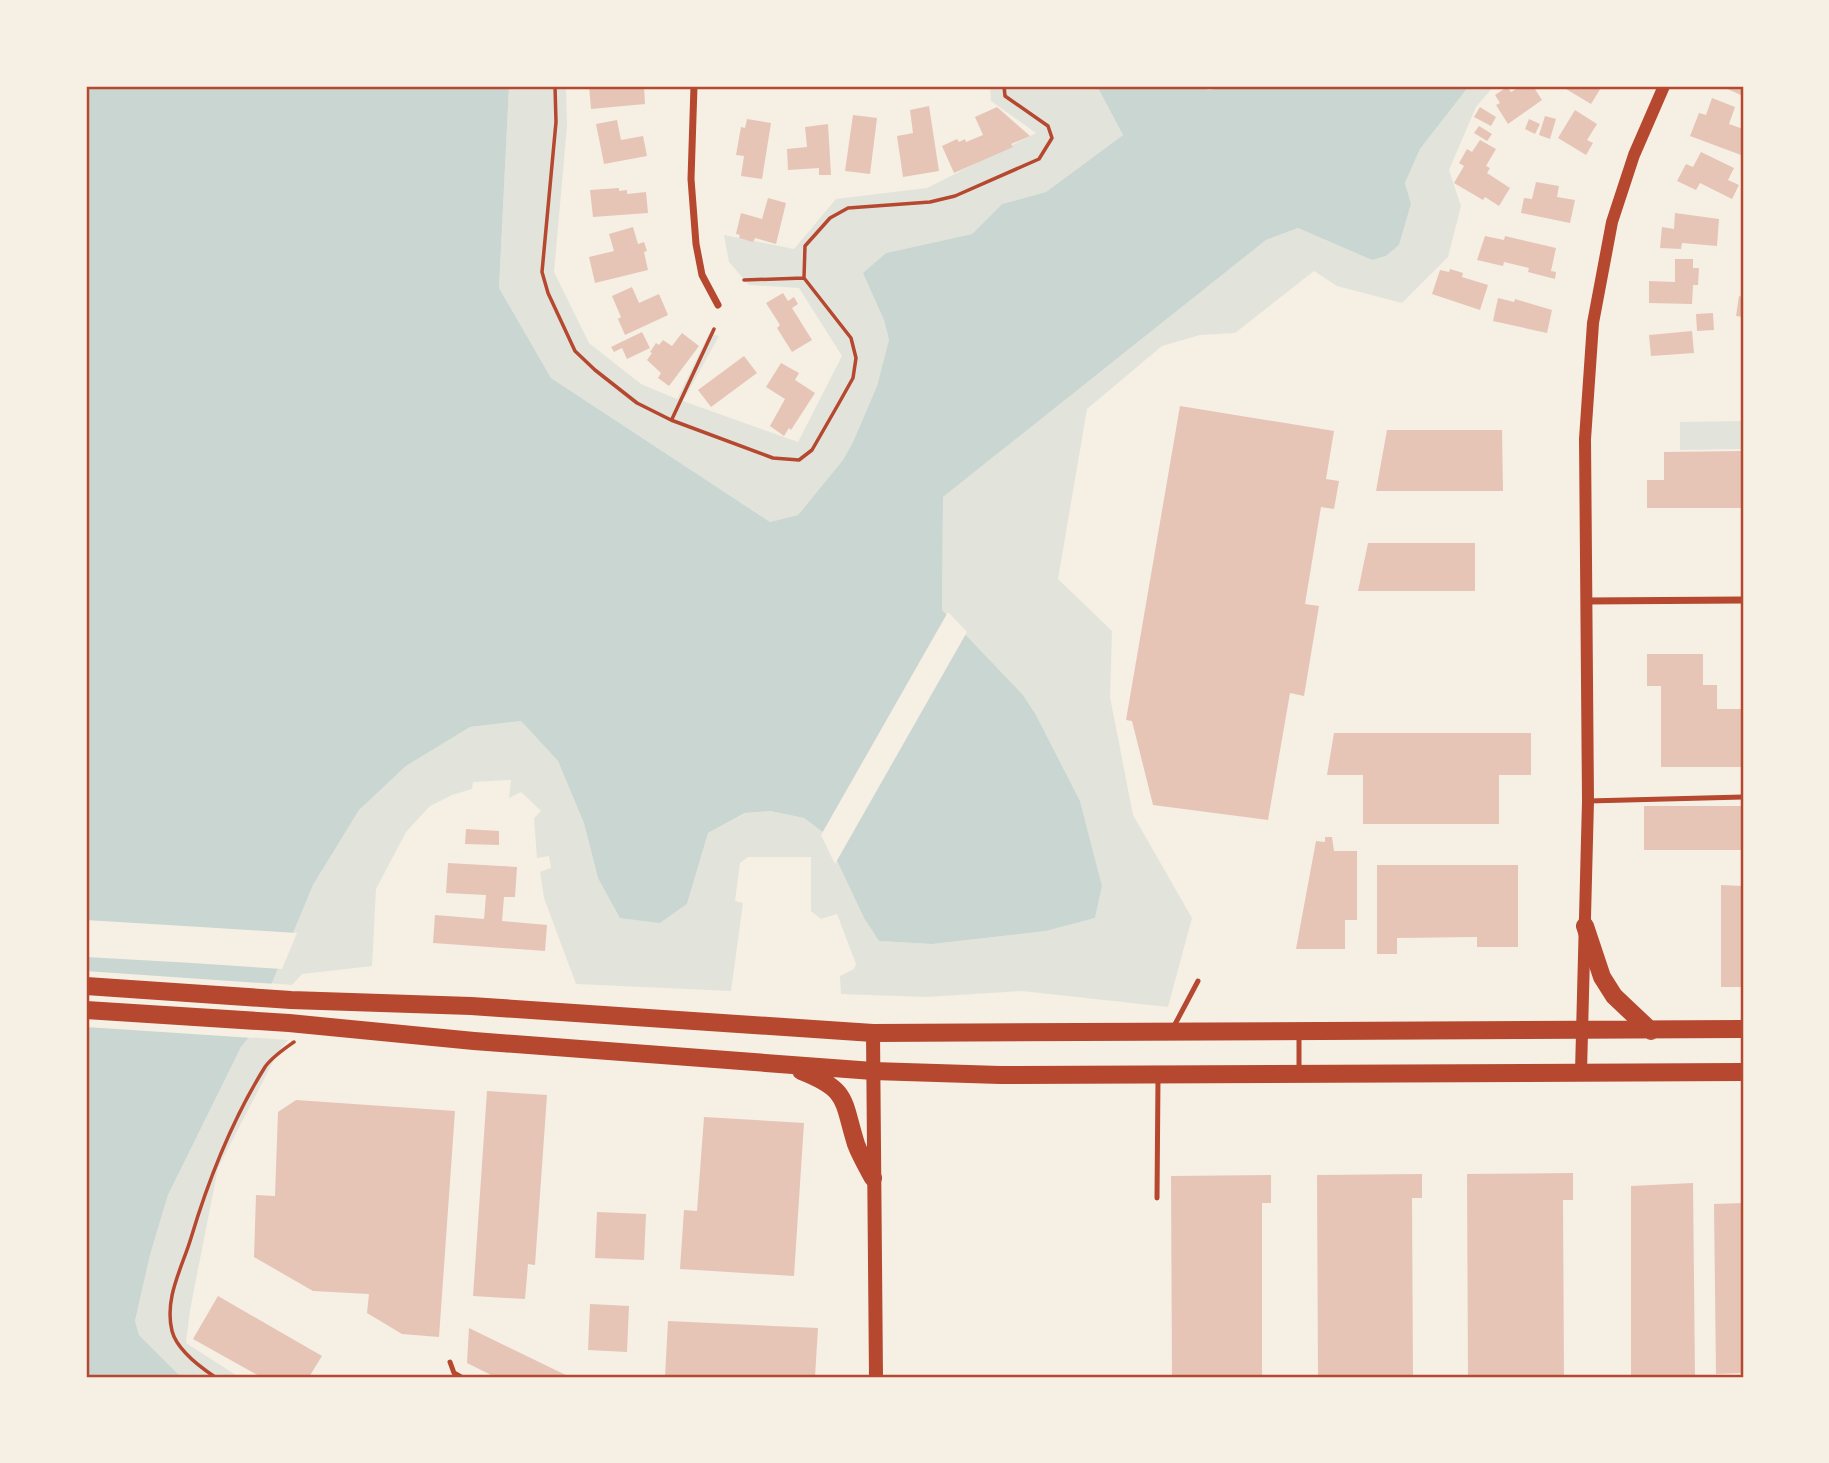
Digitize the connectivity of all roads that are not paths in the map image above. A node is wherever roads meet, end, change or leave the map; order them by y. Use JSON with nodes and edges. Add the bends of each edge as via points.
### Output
{"nodes":[{"id":1,"x":694,"y":86,"type":"edge"},
{"id":2,"x":1664,"y":86,"type":"edge"},
{"id":3,"x":718,"y":305,"type":"dead end"},
{"id":4,"x":1743,"y":600,"type":"edge"},
{"id":5,"x":1586,"y":601,"type":"junction"},
{"id":6,"x":1743,"y":797,"type":"edge"},
{"id":7,"x":1588,"y":801,"type":"junction"},
{"id":8,"x":1586,"y":926,"type":"junction"},
{"id":9,"x":1198,"y":981,"type":"dead end"},
{"id":10,"x":86,"y":986,"type":"edge"},
{"id":11,"x":86,"y":1010,"type":"edge"},
{"id":12,"x":1743,"y":1029,"type":"edge"},
{"id":13,"x":1581,"y":1031,"type":"junction"},
{"id":14,"x":1651,"y":1031,"type":"junction"},
{"id":15,"x":873,"y":1033,"type":"junction"},
{"id":16,"x":1299,"y":1033,"type":"junction"},
{"id":17,"x":1170,"y":1034,"type":"junction"},
{"id":18,"x":786,"y":1065,"type":"junction"},
{"id":19,"x":873,"y":1071,"type":"junction"},
{"id":20,"x":1581,"y":1072,"type":"junction"},
{"id":21,"x":1743,"y":1072,"type":"edge"},
{"id":22,"x":1299,"y":1074,"type":"junction"},
{"id":23,"x":1158,"y":1075,"type":"junction"},
{"id":24,"x":873,"y":1178,"type":"junction"},
{"id":25,"x":1157,"y":1198,"type":"dead end"},
{"id":26,"x":450,"y":1362,"type":"dead end"},
{"id":27,"x":461,"y":1377,"type":"edge"},
{"id":28,"x":876,"y":1377,"type":"edge"}],
"edges":[{"from":1,"to":3,"type":"street","via":[[691,179],[696,244],[702,275]]},
{"from":2,"to":5,"type":"street","via":[[1612,222],[1593,323],[1585,439]]},
{"from":4,"to":5,"type":"street"},
{"from":5,"to":7,"type":"street"},
{"from":6,"to":7,"type":"lane"},
{"from":7,"to":8,"type":"street"},
{"from":8,"to":13,"type":"street"},
{"from":8,"to":14,"type":"main road","via":[[1602,977],[1614,996]]},
{"from":9,"to":17,"type":"lane"},
{"from":10,"to":15,"type":"main road"},
{"from":11,"to":18,"type":"main road","via":[[294,1031],[424,1036]]},
{"from":12,"to":14,"type":"main road"},
{"from":13,"to":14,"type":"main road"},
{"from":13,"to":16,"type":"main road"},
{"from":13,"to":20,"type":"street"},
{"from":15,"to":17,"type":"main road"},
{"from":15,"to":19,"type":"main road"},
{"from":16,"to":17,"type":"main road"},
{"from":16,"to":22,"type":"lane"},
{"from":18,"to":19,"type":"main road"},
{"from":18,"to":24,"type":"main road","via":[[825,1081],[840,1095]]},
{"from":19,"to":23,"type":"main road"},
{"from":19,"to":24,"type":"main road"},
{"from":20,"to":21,"type":"main road"},
{"from":20,"to":22,"type":"main road"},
{"from":22,"to":23,"type":"main road"},
{"from":23,"to":25,"type":"lane"},
{"from":24,"to":28,"type":"main road"},
{"from":26,"to":27,"type":"lane"}]}
